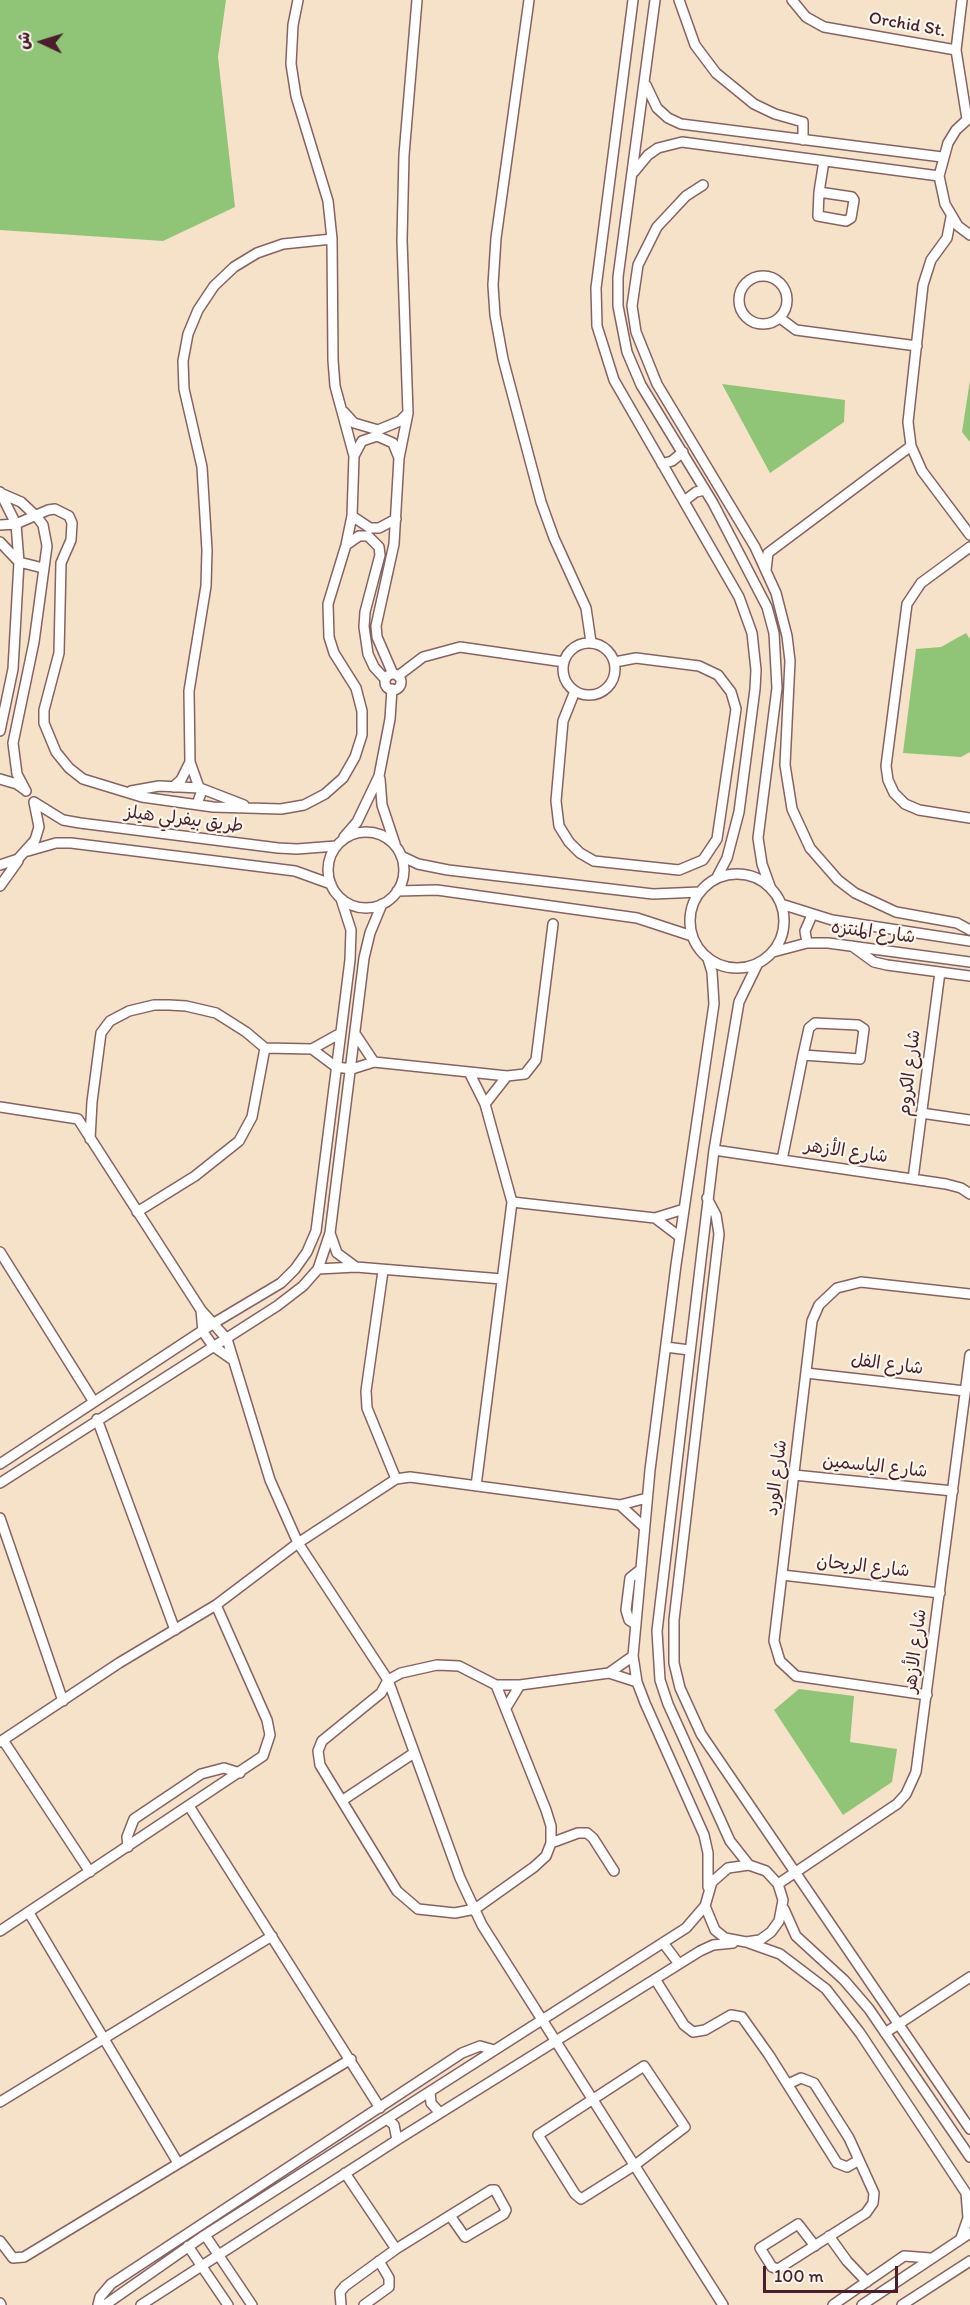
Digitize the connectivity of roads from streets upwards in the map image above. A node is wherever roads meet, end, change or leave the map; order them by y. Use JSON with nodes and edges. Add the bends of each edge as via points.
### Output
{"nodes":[{"id":1,"x":298,"y":0,"type":"edge"},
{"id":2,"x":417,"y":0,"type":"edge"},
{"id":3,"x":529,"y":0,"type":"edge"},
{"id":4,"x":633,"y":0,"type":"edge"},
{"id":5,"x":655,"y":0,"type":"edge"},
{"id":6,"x":679,"y":0,"type":"edge"},
{"id":7,"x":792,"y":0,"type":"edge"},
{"id":8,"x":962,"y":0,"type":"edge"},
{"id":9,"x":956,"y":50,"type":"junction"},
{"id":10,"x":645,"y":80,"type":"junction"},
{"id":11,"x":967,"y":100,"type":"edge"},
{"id":12,"x":968,"y":118,"type":"edge"},
{"id":13,"x":803,"y":140,"type":"junction"},
{"id":14,"x":942,"y":157,"type":"junction"},
{"id":15,"x":824,"y":161,"type":"junction"},
{"id":16,"x":633,"y":174,"type":"junction"},
{"id":17,"x":939,"y":176,"type":"junction"},
{"id":18,"x":703,"y":185,"type":"dead end"},
{"id":19,"x":819,"y":192,"type":"junction"},
{"id":20,"x":951,"y":217,"type":"junction"},
{"id":21,"x":968,"y":235,"type":"edge"},
{"id":22,"x":947,"y":238,"type":"junction"},
{"id":23,"x":332,"y":239,"type":"junction"},
{"id":24,"x":780,"y":318,"type":"junction"},
{"id":25,"x":636,"y":332,"type":"junction"},
{"id":26,"x":622,"y":335,"type":"junction"},
{"id":27,"x":917,"y":346,"type":"junction"},
{"id":28,"x":341,"y":405,"type":"junction"},
{"id":29,"x":408,"y":412,"type":"junction"},
{"id":30,"x":377,"y":433,"type":"junction"},
{"id":31,"x":911,"y":446,"type":"junction"},
{"id":32,"x":683,"y":452,"type":"junction"},
{"id":33,"x":354,"y":456,"type":"junction"},
{"id":34,"x":399,"y":458,"type":"junction"},
{"id":35,"x":662,"y":464,"type":"junction"},
{"id":36,"x":705,"y":490,"type":"junction"},
{"id":37,"x":0,"y":492,"type":"edge"},
{"id":38,"x":684,"y":501,"type":"junction"},
{"id":39,"x":37,"y":516,"type":"junction"},
{"id":40,"x":352,"y":516,"type":"junction"},
{"id":41,"x":396,"y":519,"type":"junction"},
{"id":42,"x":16,"y":524,"type":"junction"},
{"id":43,"x":0,"y":525,"type":"edge"},
{"id":44,"x":369,"y":532,"type":"junction"},
{"id":45,"x":970,"y":535,"type":"edge"},
{"id":46,"x":0,"y":542,"type":"edge"},
{"id":47,"x":346,"y":545,"type":"junction"},
{"id":48,"x":755,"y":547,"type":"junction"},
{"id":49,"x":970,"y":547,"type":"edge"},
{"id":50,"x":738,"y":549,"type":"junction"},
{"id":51,"x":768,"y":553,"type":"junction"},
{"id":52,"x":19,"y":562,"type":"junction"},
{"id":53,"x":43,"y":568,"type":"junction"},
{"id":54,"x":766,"y":572,"type":"junction"},
{"id":55,"x":757,"y":583,"type":"junction"},
{"id":56,"x":16,"y":639,"type":"junction"},
{"id":57,"x":34,"y":642,"type":"junction"},
{"id":58,"x":591,"y":642,"type":"junction"},
{"id":59,"x":564,"y":662,"type":"junction"},
{"id":60,"x":615,"y":662,"type":"junction"},
{"id":61,"x":392,"y":676,"type":"junction"},
{"id":62,"x":575,"y":691,"type":"junction"},
{"id":63,"x":775,"y":715,"type":"junction"},
{"id":64,"x":788,"y":716,"type":"junction"},
{"id":65,"x":0,"y":731,"type":"edge"},
{"id":66,"x":190,"y":762,"type":"junction"},
{"id":67,"x":379,"y":776,"type":"junction"},
{"id":68,"x":0,"y":779,"type":"edge"},
{"id":69,"x":173,"y":786,"type":"junction"},
{"id":70,"x":200,"y":788,"type":"junction"},
{"id":71,"x":26,"y":791,"type":"junction"},
{"id":72,"x":130,"y":791,"type":"junction"},
{"id":73,"x":172,"y":801,"type":"junction"},
{"id":74,"x":34,"y":802,"type":"junction"},
{"id":75,"x":197,"y":804,"type":"junction"},
{"id":76,"x":257,"y":808,"type":"junction"},
{"id":77,"x":970,"y":818,"type":"edge"},
{"id":78,"x":338,"y":843,"type":"junction"},
{"id":79,"x":396,"y":846,"type":"junction"},
{"id":80,"x":28,"y":851,"type":"junction"},
{"id":81,"x":401,"y":856,"type":"junction"},
{"id":82,"x":18,"y":859,"type":"junction"},
{"id":83,"x":0,"y":865,"type":"edge"},
{"id":84,"x":716,"y":879,"type":"junction"},
{"id":85,"x":330,"y":884,"type":"junction"},
{"id":86,"x":0,"y":886,"type":"edge"},
{"id":87,"x":771,"y":890,"type":"junction"},
{"id":88,"x":397,"y":891,"type":"junction"},
{"id":89,"x":700,"y":892,"type":"junction"},
{"id":90,"x":341,"y":899,"type":"junction"},
{"id":91,"x":382,"y":904,"type":"junction"},
{"id":92,"x":780,"y":904,"type":"junction"},
{"id":93,"x":812,"y":915,"type":"junction"},
{"id":94,"x":553,"y":924,"type":"dead end"},
{"id":95,"x":970,"y":930,"type":"edge"},
{"id":96,"x":692,"y":936,"type":"junction"},
{"id":97,"x":970,"y":941,"type":"edge"},
{"id":98,"x":807,"y":943,"type":"junction"},
{"id":99,"x":852,"y":946,"type":"junction"},
{"id":100,"x":773,"y":952,"type":"junction"},
{"id":101,"x":708,"y":959,"type":"junction"},
{"id":102,"x":970,"y":962,"type":"edge"},
{"id":103,"x":758,"y":963,"type":"junction"},
{"id":104,"x":940,"y":972,"type":"junction"},
{"id":105,"x":970,"y":976,"type":"edge"},
{"id":106,"x":339,"y":1034,"type":"junction"},
{"id":107,"x":356,"y":1035,"type":"junction"},
{"id":108,"x":265,"y":1048,"type":"junction"},
{"id":109,"x":312,"y":1049,"type":"junction"},
{"id":110,"x":803,"y":1055,"type":"junction"},
{"id":111,"x":374,"y":1062,"type":"junction"},
{"id":112,"x":336,"y":1067,"type":"junction"},
{"id":113,"x":352,"y":1069,"type":"junction"},
{"id":114,"x":469,"y":1072,"type":"junction"},
{"id":115,"x":507,"y":1076,"type":"junction"},
{"id":116,"x":92,"y":1102,"type":"junction"},
{"id":117,"x":485,"y":1104,"type":"junction"},
{"id":118,"x":0,"y":1107,"type":"edge"},
{"id":119,"x":921,"y":1113,"type":"junction"},
{"id":120,"x":78,"y":1119,"type":"junction"},
{"id":121,"x":970,"y":1120,"type":"edge"},
{"id":122,"x":90,"y":1139,"type":"junction"},
{"id":123,"x":714,"y":1150,"type":"junction"},
{"id":124,"x":782,"y":1160,"type":"junction"},
{"id":125,"x":913,"y":1179,"type":"junction"},
{"id":126,"x":970,"y":1194,"type":"edge"},
{"id":127,"x":707,"y":1198,"type":"junction"},
{"id":128,"x":512,"y":1202,"type":"junction"},
{"id":129,"x":684,"y":1209,"type":"junction"},
{"id":130,"x":137,"y":1212,"type":"junction"},
{"id":131,"x":655,"y":1218,"type":"junction"},
{"id":132,"x":316,"y":1231,"type":"junction"},
{"id":133,"x":330,"y":1233,"type":"junction"},
{"id":134,"x":680,"y":1237,"type":"junction"},
{"id":135,"x":0,"y":1252,"type":"edge"},
{"id":136,"x":356,"y":1267,"type":"junction"},
{"id":137,"x":318,"y":1269,"type":"junction"},
{"id":138,"x":383,"y":1271,"type":"junction"},
{"id":139,"x":502,"y":1279,"type":"junction"},
{"id":140,"x":970,"y":1294,"type":"edge"},
{"id":141,"x":201,"y":1310,"type":"junction"},
{"id":142,"x":214,"y":1323,"type":"junction"},
{"id":143,"x":203,"y":1332,"type":"junction"},
{"id":144,"x":227,"y":1339,"type":"junction"},
{"id":145,"x":213,"y":1346,"type":"junction"},
{"id":146,"x":666,"y":1347,"type":"junction"},
{"id":147,"x":689,"y":1350,"type":"junction"},
{"id":148,"x":970,"y":1355,"type":"edge"},
{"id":149,"x":233,"y":1359,"type":"junction"},
{"id":150,"x":806,"y":1373,"type":"junction"},
{"id":151,"x":965,"y":1391,"type":"junction"},
{"id":152,"x":94,"y":1402,"type":"junction"},
{"id":153,"x":97,"y":1419,"type":"junction"},
{"id":154,"x":37,"y":1441,"type":"junction"},
{"id":155,"x":43,"y":1454,"type":"junction"},
{"id":156,"x":0,"y":1464,"type":"edge"},
{"id":157,"x":794,"y":1475,"type":"junction"},
{"id":158,"x":396,"y":1479,"type":"junction"},
{"id":159,"x":0,"y":1483,"type":"edge"},
{"id":160,"x":476,"y":1486,"type":"junction"},
{"id":161,"x":953,"y":1491,"type":"junction"},
{"id":162,"x":647,"y":1498,"type":"junction"},
{"id":163,"x":620,"y":1505,"type":"junction"},
{"id":164,"x":0,"y":1518,"type":"edge"},
{"id":165,"x":644,"y":1527,"type":"junction"},
{"id":166,"x":298,"y":1543,"type":"junction"},
{"id":167,"x":782,"y":1575,"type":"junction"},
{"id":168,"x":940,"y":1593,"type":"junction"},
{"id":169,"x":216,"y":1605,"type":"junction"},
{"id":170,"x":175,"y":1630,"type":"junction"},
{"id":171,"x":633,"y":1656,"type":"junction"},
{"id":172,"x":609,"y":1673,"type":"junction"},
{"id":173,"x":388,"y":1680,"type":"junction"},
{"id":174,"x":638,"y":1682,"type":"junction"},
{"id":175,"x":496,"y":1685,"type":"junction"},
{"id":176,"x":520,"y":1685,"type":"junction"},
{"id":177,"x":927,"y":1695,"type":"junction"},
{"id":178,"x":63,"y":1701,"type":"junction"},
{"id":179,"x":506,"y":1708,"type":"junction"},
{"id":180,"x":2,"y":1741,"type":"edge"},
{"id":181,"x":414,"y":1753,"type":"junction"},
{"id":182,"x":240,"y":1773,"type":"junction"},
{"id":183,"x":342,"y":1800,"type":"junction"},
{"id":184,"x":189,"y":1806,"type":"junction"},
{"id":185,"x":551,"y":1843,"type":"junction"},
{"id":186,"x":128,"y":1847,"type":"junction"},
{"id":187,"x":750,"y":1865,"type":"junction"},
{"id":188,"x":614,"y":1871,"type":"dead end"},
{"id":189,"x":90,"y":1872,"type":"junction"},
{"id":190,"x":794,"y":1873,"type":"junction"},
{"id":191,"x":778,"y":1884,"type":"junction"},
{"id":192,"x":707,"y":1892,"type":"junction"},
{"id":193,"x":705,"y":1906,"type":"junction"},
{"id":194,"x":783,"y":1908,"type":"junction"},
{"id":195,"x":475,"y":1909,"type":"junction"},
{"id":196,"x":29,"y":1913,"type":"junction"},
{"id":197,"x":0,"y":1931,"type":"edge"},
{"id":198,"x":272,"y":1936,"type":"junction"},
{"id":199,"x":742,"y":1942,"type":"junction"},
{"id":200,"x":664,"y":1944,"type":"junction"},
{"id":201,"x":679,"y":1964,"type":"junction"},
{"id":202,"x":970,"y":1977,"type":"edge"},
{"id":203,"x":655,"y":1979,"type":"junction"},
{"id":204,"x":542,"y":2019,"type":"junction"},
{"id":205,"x":898,"y":2024,"type":"junction"},
{"id":206,"x":885,"y":2033,"type":"junction"},
{"id":207,"x":104,"y":2038,"type":"junction"},
{"id":208,"x":555,"y":2040,"type":"junction"},
{"id":209,"x":494,"y":2050,"type":"junction"},
{"id":210,"x":351,"y":2059,"type":"junction"},
{"id":211,"x":788,"y":2084,"type":"junction"},
{"id":212,"x":430,"y":2092,"type":"junction"},
{"id":213,"x":594,"y":2098,"type":"junction"},
{"id":214,"x":0,"y":2102,"type":"edge"},
{"id":215,"x":380,"y":2108,"type":"junction"},
{"id":216,"x":440,"y":2113,"type":"junction"},
{"id":217,"x":387,"y":2119,"type":"junction"},
{"id":218,"x":970,"y":2129,"type":"edge"},
{"id":219,"x":397,"y":2140,"type":"junction"},
{"id":220,"x":970,"y":2157,"type":"edge"},
{"id":221,"x":859,"y":2160,"type":"junction"},
{"id":222,"x":178,"y":2163,"type":"junction"},
{"id":223,"x":635,"y":2165,"type":"junction"},
{"id":224,"x":345,"y":2173,"type":"junction"},
{"id":225,"x":968,"y":2195,"type":"edge"},
{"id":226,"x":451,"y":2217,"type":"junction"},
{"id":227,"x":970,"y":2233,"type":"edge"},
{"id":228,"x":205,"y":2235,"type":"junction"},
{"id":229,"x":830,"y":2236,"type":"junction"},
{"id":230,"x":960,"y":2239,"type":"junction"},
{"id":231,"x":0,"y":2241,"type":"edge"},
{"id":232,"x":188,"y":2246,"type":"junction"},
{"id":233,"x":815,"y":2246,"type":"junction"},
{"id":234,"x":396,"y":2249,"type":"junction"},
{"id":235,"x":217,"y":2254,"type":"junction"},
{"id":236,"x":930,"y":2258,"type":"junction"},
{"id":237,"x":379,"y":2261,"type":"junction"},
{"id":238,"x":847,"y":2261,"type":"junction"},
{"id":239,"x":970,"y":2261,"type":"edge"},
{"id":240,"x":200,"y":2265,"type":"junction"},
{"id":241,"x":867,"y":2282,"type":"junction"},
{"id":242,"x":857,"y":2288,"type":"junction"},
{"id":243,"x":98,"y":2305,"type":"edge"},
{"id":244,"x":105,"y":2305,"type":"edge"},
{"id":245,"x":141,"y":2305,"type":"edge"},
{"id":246,"x":228,"y":2305,"type":"edge"},
{"id":247,"x":252,"y":2305,"type":"edge"},
{"id":248,"x":341,"y":2305,"type":"edge"},
{"id":249,"x":364,"y":2305,"type":"edge"},
{"id":250,"x":723,"y":2305,"type":"edge"},
{"id":251,"x":833,"y":2305,"type":"edge"},
{"id":252,"x":862,"y":2305,"type":"edge"},
{"id":253,"x":902,"y":2305,"type":"edge"}],
"edges":[{"from":1,"to":23,"type":"street","via":[[291,64],[328,201]]},
{"from":2,"to":29,"type":"street","via":[[404,155],[402,240]]},
{"from":3,"to":58,"type":"street","via":[[496,238],[495,315],[541,502],[586,608]]},
{"from":4,"to":35,"type":"street","via":[[596,307],[606,362]]},
{"from":5,"to":10,"type":"street"},
{"from":6,"to":13,"type":"street","via":[[695,45],[716,74],[754,104],[803,122]]},
{"from":7,"to":9,"type":"street","name":"Orchid St.","via":[[806,17],[824,27]]},
{"from":8,"to":9,"type":"street"},
{"from":9,"to":11,"type":"street","via":[[958,74]]},
{"from":10,"to":13,"type":"street","via":[[657,108],[681,124]]},
{"from":10,"to":16,"type":"street"},
{"from":11,"to":12,"type":"street"},
{"from":12,"to":14,"type":"street","via":[[956,130]]},
{"from":13,"to":14,"type":"street"},
{"from":14,"to":17,"type":"street"},
{"from":15,"to":16,"type":"street","via":[[682,142],[658,148]]},
{"from":15,"to":17,"type":"street"},
{"from":15,"to":19,"type":"street"},
{"from":16,"to":26,"type":"street","via":[[618,277]]},
{"from":17,"to":20,"type":"street"},
{"from":18,"to":25,"type":"street","via":[[670,210],[646,245],[633,285]]},
{"from":19,"to":19,"type":"street","via":[[818,216],[846,221],[851,218],[852,197]]},
{"from":20,"to":21,"type":"street"},
{"from":20,"to":22,"type":"street"},
{"from":21,"to":22,"type":"street"},
{"from":22,"to":27,"type":"street","via":[[926,272]]},
{"from":23,"to":28,"type":"street","via":[[333,360]]},
{"from":23,"to":66,"type":"street","via":[[283,244],[234,267],[214,286],[188,334],[183,361],[184,389],[201,467],[207,550],[206,586],[189,691]]},
{"from":24,"to":24,"type":"street","via":[[788,300],[782,283],[766,275],[745,283],[739,300],[745,316],[761,324]]},
{"from":24,"to":27,"type":"street","via":[[796,330]]},
{"from":25,"to":26,"type":"street"},
{"from":25,"to":48,"type":"street","via":[[657,384]]},
{"from":26,"to":32,"type":"street","via":[[641,385]]},
{"from":27,"to":31,"type":"street","via":[[908,410]]},
{"from":28,"to":30,"type":"street","via":[[354,423]]},
{"from":28,"to":33,"type":"street"},
{"from":29,"to":30,"type":"street"},
{"from":29,"to":34,"type":"street"},
{"from":30,"to":33,"type":"street","via":[[362,441]]},
{"from":30,"to":34,"type":"street","via":[[393,443]]},
{"from":31,"to":45,"type":"street","via":[[922,471]]},
{"from":31,"to":51,"type":"street"},
{"from":32,"to":35,"type":"street"},
{"from":32,"to":36,"type":"street"},
{"from":33,"to":40,"type":"street"},
{"from":34,"to":41,"type":"street"},
{"from":35,"to":38,"type":"street"},
{"from":36,"to":38,"type":"street"},
{"from":36,"to":50,"type":"street"},
{"from":37,"to":39,"type":"street","via":[[21,502]]},
{"from":37,"to":42,"type":"street"},
{"from":38,"to":84,"type":"street","via":[[739,597],[755,651],[756,689],[736,826]]},
{"from":39,"to":42,"type":"street"},
{"from":39,"to":53,"type":"street","via":[[47,546]]},
{"from":39,"to":72,"type":"street","via":[[48,510],[62,511],[69,516],[73,532],[61,563],[62,631],[44,710],[47,736],[69,768],[83,779]]},
{"from":40,"to":44,"type":"street"},
{"from":40,"to":47,"type":"street"},
{"from":41,"to":44,"type":"street"},
{"from":41,"to":61,"type":"street","via":[[390,570],[376,626]]},
{"from":42,"to":43,"type":"street"},
{"from":42,"to":52,"type":"street"},
{"from":44,"to":47,"type":"street"},
{"from":44,"to":61,"type":"street","via":[[380,555],[364,612],[365,640],[374,667]]},
{"from":46,"to":52,"type":"street"},
{"from":47,"to":76,"type":"street","via":[[331,588],[327,621],[334,653],[356,688],[362,711],[362,735],[355,757],[343,778],[325,794],[293,807]]},
{"from":48,"to":50,"type":"street"},
{"from":48,"to":51,"type":"street"},
{"from":48,"to":54,"type":"street"},
{"from":49,"to":77,"type":"street","via":[[921,583],[907,604],[886,766],[894,793],[905,804]]},
{"from":50,"to":55,"type":"street"},
{"from":51,"to":54,"type":"street"},
{"from":52,"to":53,"type":"street"},
{"from":52,"to":56,"type":"street"},
{"from":53,"to":57,"type":"street"},
{"from":54,"to":55,"type":"street"},
{"from":54,"to":64,"type":"street","via":[[787,636]]},
{"from":55,"to":63,"type":"street","via":[[774,633]]},
{"from":56,"to":57,"type":"street"},
{"from":56,"to":65,"type":"street","via":[[9,698]]},
{"from":57,"to":71,"type":"street","via":[[13,745],[17,774]]},
{"from":58,"to":59,"type":"street","via":[[577,645]]},
{"from":58,"to":60,"type":"street","via":[[603,646]]},
{"from":59,"to":61,"type":"street","via":[[460,647],[423,657]]},
{"from":59,"to":62,"type":"street","via":[[565,678]]},
{"from":60,"to":62,"type":"street","via":[[614,677],[605,690],[590,695]]},
{"from":60,"to":62,"type":"street","via":[[636,658],[699,666],[718,675],[731,692],[736,709],[717,839],[703,860],[680,870],[594,861],[569,842],[559,826],[556,801],[563,721]]},
{"from":61,"to":67,"type":"street","via":[[400,685],[392,689]]},
{"from":63,"to":64,"type":"street"},
{"from":63,"to":87,"type":"street","via":[[758,838]]},
{"from":64,"to":95,"type":"street","via":[[785,765],[792,808],[800,829],[823,865],[874,903],[896,912],[957,923]]},
{"from":66,"to":69,"type":"street","via":[[181,780]]},
{"from":66,"to":70,"type":"street"},
{"from":67,"to":78,"type":"street","via":[[357,822]]},
{"from":67,"to":79,"type":"street","via":[[382,805]]},
{"from":68,"to":71,"type":"street"},
{"from":69,"to":70,"type":"street"},
{"from":69,"to":72,"type":"street"},
{"from":69,"to":73,"type":"street"},
{"from":70,"to":75,"type":"street"},
{"from":70,"to":76,"type":"street"},
{"from":71,"to":74,"type":"street"},
{"from":72,"to":73,"type":"street","via":[[142,797]]},
{"from":73,"to":75,"type":"street"},
{"from":74,"to":78,"type":"street","name":"طريق بيفرلي هيلز","via":[[55,816],[80,823],[278,848]]},
{"from":74,"to":80,"type":"street","via":[[39,827]]},
{"from":75,"to":76,"type":"street"},
{"from":78,"to":79,"type":"street","via":[[363,832],[387,838]]},
{"from":78,"to":85,"type":"street","via":[[328,864]]},
{"from":79,"to":81,"type":"street"},
{"from":80,"to":82,"type":"street"},
{"from":80,"to":85,"type":"street","name":"طريق بيفرلي هيلز","via":[[71,843],[295,871]]},
{"from":81,"to":88,"type":"street","via":[[402,880]]},
{"from":81,"to":89,"type":"street","via":[[448,870],[653,894]]},
{"from":82,"to":83,"type":"street"},
{"from":82,"to":86,"type":"street"},
{"from":84,"to":87,"type":"street","via":[[740,874],[757,879]]},
{"from":84,"to":89,"type":"street"},
{"from":85,"to":90,"type":"street"},
{"from":87,"to":92,"type":"street"},
{"from":88,"to":91,"type":"street"},
{"from":88,"to":96,"type":"street","via":[[449,891],[637,918]]},
{"from":89,"to":96,"type":"street","via":[[691,913]]},
{"from":90,"to":91,"type":"street","via":[[361,908]]},
{"from":90,"to":106,"type":"street","via":[[348,916],[352,947]]},
{"from":91,"to":107,"type":"street","via":[[366,946]]},
{"from":92,"to":93,"type":"street","name":"شارع المنتزه"},
{"from":92,"to":100,"type":"street","via":[[784,920]]},
{"from":93,"to":97,"type":"street","name":"شارع المنتزه"},
{"from":93,"to":98,"type":"street","via":[[806,926]]},
{"from":94,"to":115,"type":"street","via":[[536,1060],[525,1074]]},
{"from":96,"to":101,"type":"street"},
{"from":98,"to":99,"type":"street","name":"شارع المنتزه"},
{"from":98,"to":100,"type":"street","name":"شارع المنتزه"},
{"from":99,"to":102,"type":"street","name":"شارع المنتزه"},
{"from":99,"to":104,"type":"street","via":[[874,962]]},
{"from":100,"to":103,"type":"street"},
{"from":101,"to":103,"type":"street","via":[[728,968]]},
{"from":101,"to":129,"type":"street","via":[[714,1004]]},
{"from":103,"to":123,"type":"street","via":[[740,998]]},
{"from":104,"to":105,"type":"street"},
{"from":104,"to":119,"type":"street","name":"شارع الكروم"},
{"from":106,"to":109,"type":"street"},
{"from":106,"to":112,"type":"street"},
{"from":107,"to":111,"type":"street"},
{"from":107,"to":113,"type":"street"},
{"from":108,"to":109,"type":"street"},
{"from":108,"to":116,"type":"street","via":[[216,1013],[170,1005],[129,1011],[110,1021],[101,1033]]},
{"from":108,"to":130,"type":"street","via":[[252,1117],[239,1141],[195,1176]]},
{"from":109,"to":112,"type":"street"},
{"from":110,"to":110,"type":"street","via":[[860,1059],[864,1029],[815,1023],[809,1028]]},
{"from":110,"to":124,"type":"street"},
{"from":111,"to":113,"type":"street"},
{"from":111,"to":114,"type":"street"},
{"from":112,"to":113,"type":"street"},
{"from":112,"to":132,"type":"street"},
{"from":113,"to":133,"type":"street"},
{"from":114,"to":115,"type":"street"},
{"from":114,"to":117,"type":"street"},
{"from":115,"to":117,"type":"street"},
{"from":116,"to":120,"type":"street"},
{"from":116,"to":122,"type":"street"},
{"from":117,"to":128,"type":"street"},
{"from":118,"to":120,"type":"street"},
{"from":119,"to":121,"type":"street"},
{"from":119,"to":125,"type":"street","name":"شارع الكروم"},
{"from":120,"to":122,"type":"street"},
{"from":122,"to":130,"type":"street"},
{"from":123,"to":124,"type":"street","name":"شارع الأزهر"},
{"from":123,"to":127,"type":"street"},
{"from":124,"to":125,"type":"street","name":"شارع الأزهر"},
{"from":125,"to":126,"type":"street","name":"شارع الأزهر","via":[[961,1188]]},
{"from":127,"to":147,"type":"street"},
{"from":127,"to":190,"type":"street","via":[[716,1215],[719,1234],[674,1620],[674,1663],[680,1688],[701,1734]]},
{"from":128,"to":131,"type":"street"},
{"from":128,"to":139,"type":"street"},
{"from":129,"to":131,"type":"street"},
{"from":129,"to":134,"type":"street"},
{"from":130,"to":141,"type":"street"},
{"from":131,"to":134,"type":"street"},
{"from":132,"to":133,"type":"street"},
{"from":132,"to":142,"type":"street","via":[[295,1269],[281,1283]]},
{"from":133,"to":136,"type":"street","via":[[337,1253]]},
{"from":133,"to":137,"type":"street"},
{"from":134,"to":146,"type":"street"},
{"from":135,"to":152,"type":"street"},
{"from":136,"to":137,"type":"street"},
{"from":136,"to":138,"type":"street"},
{"from":137,"to":144,"type":"street","via":[[303,1286]]},
{"from":138,"to":139,"type":"street"},
{"from":138,"to":158,"type":"street","via":[[367,1408]]},
{"from":139,"to":160,"type":"street"},
{"from":140,"to":150,"type":"street","name":"شارع الورد","via":[[861,1282],[837,1288],[815,1313]]},
{"from":141,"to":142,"type":"street"},
{"from":141,"to":143,"type":"street"},
{"from":142,"to":143,"type":"street"},
{"from":142,"to":144,"type":"street"},
{"from":143,"to":145,"type":"street"},
{"from":143,"to":152,"type":"street"},
{"from":144,"to":145,"type":"street"},
{"from":144,"to":149,"type":"street"},
{"from":145,"to":149,"type":"street"},
{"from":145,"to":153,"type":"street"},
{"from":146,"to":147,"type":"street"},
{"from":146,"to":162,"type":"street"},
{"from":147,"to":187,"type":"street","via":[[657,1656],[668,1704],[730,1841]]},
{"from":148,"to":151,"type":"street","name":"شارع الأزهر"},
{"from":149,"to":166,"type":"street","via":[[270,1480]]},
{"from":150,"to":151,"type":"street","name":"شارع الفل"},
{"from":150,"to":157,"type":"street","name":"شارع الورد"},
{"from":151,"to":161,"type":"street","name":"شارع الأزهر"},
{"from":152,"to":154,"type":"street"},
{"from":153,"to":155,"type":"street"},
{"from":153,"to":170,"type":"street"},
{"from":154,"to":155,"type":"street"},
{"from":154,"to":156,"type":"street"},
{"from":155,"to":159,"type":"street"},
{"from":157,"to":161,"type":"street","name":"شارع الياسمين"},
{"from":157,"to":167,"type":"street","name":"شارع الورد"},
{"from":158,"to":160,"type":"street","via":[[411,1477]]},
{"from":158,"to":166,"type":"street"},
{"from":160,"to":163,"type":"street"},
{"from":161,"to":168,"type":"street","name":"شارع الأزهر"},
{"from":162,"to":163,"type":"street"},
{"from":162,"to":165,"type":"street"},
{"from":163,"to":165,"type":"street"},
{"from":164,"to":178,"type":"street"},
{"from":165,"to":171,"type":"street"},
{"from":166,"to":169,"type":"street"},
{"from":166,"to":173,"type":"street"},
{"from":167,"to":168,"type":"street","name":"شارع الريحان"},
{"from":167,"to":177,"type":"street","name":"شارع الورد","via":[[774,1641],[787,1670],[806,1679]]},
{"from":168,"to":177,"type":"street","name":"شارع الأزهر"},
{"from":169,"to":170,"type":"street"},
{"from":169,"to":182,"type":"street","via":[[270,1735],[263,1756]]},
{"from":170,"to":178,"type":"street"},
{"from":171,"to":172,"type":"street"},
{"from":171,"to":174,"type":"street"},
{"from":172,"to":174,"type":"street"},
{"from":172,"to":176,"type":"street"},
{"from":173,"to":175,"type":"street","via":[[417,1668],[448,1665],[471,1670]]},
{"from":173,"to":181,"type":"street"},
{"from":173,"to":183,"type":"street","via":[[381,1694],[319,1746],[320,1765]]},
{"from":174,"to":192,"type":"street","via":[[704,1836],[708,1853]]},
{"from":175,"to":176,"type":"street"},
{"from":175,"to":179,"type":"street"},
{"from":176,"to":179,"type":"street"},
{"from":177,"to":190,"type":"street","name":"شارع الأزهر","via":[[916,1772],[906,1794]]},
{"from":178,"to":180,"type":"street"},
{"from":179,"to":185,"type":"street","via":[[546,1810]]},
{"from":180,"to":189,"type":"street"},
{"from":181,"to":183,"type":"street"},
{"from":181,"to":195,"type":"street"},
{"from":182,"to":184,"type":"street"},
{"from":182,"to":186,"type":"street","via":[[224,1768],[201,1774],[134,1819],[127,1837]]},
{"from":183,"to":195,"type":"street","via":[[408,1903],[435,1913]]},
{"from":184,"to":186,"type":"street"},
{"from":184,"to":198,"type":"street"},
{"from":185,"to":188,"type":"street","via":[[587,1833]]},
{"from":185,"to":195,"type":"street","via":[[546,1856],[534,1868]]},
{"from":186,"to":189,"type":"street"},
{"from":187,"to":191,"type":"street","via":[[766,1871]]},
{"from":187,"to":192,"type":"street","via":[[728,1868]]},
{"from":189,"to":196,"type":"street"},
{"from":190,"to":191,"type":"street","name":"شارع الأزهر"},
{"from":190,"to":205,"type":"street"},
{"from":191,"to":194,"type":"street"},
{"from":192,"to":193,"type":"street"},
{"from":193,"to":199,"type":"street","via":[[715,1930],[725,1938]]},
{"from":193,"to":200,"type":"street","via":[[686,1928]]},
{"from":194,"to":199,"type":"street","via":[[771,1932],[760,1940]]},
{"from":194,"to":206,"type":"street","via":[[796,1936],[844,1980]]},
{"from":195,"to":204,"type":"street","via":[[492,1943]]},
{"from":196,"to":197,"type":"street"},
{"from":196,"to":207,"type":"street"},
{"from":198,"to":207,"type":"street"},
{"from":198,"to":210,"type":"street"},
{"from":199,"to":201,"type":"street","via":[[712,1945]]},
{"from":199,"to":225,"type":"street","via":[[780,1954],[826,1989],[860,2033]]},
{"from":200,"to":201,"type":"street"},
{"from":200,"to":204,"type":"street"},
{"from":201,"to":203,"type":"street"},
{"from":202,"to":205,"type":"street"},
{"from":203,"to":208,"type":"street"},
{"from":203,"to":211,"type":"street","via":[[684,2025],[693,2032],[705,2030],[731,2015],[742,2017]]},
{"from":204,"to":208,"type":"street"},
{"from":204,"to":209,"type":"street"},
{"from":205,"to":206,"type":"street"},
{"from":205,"to":218,"type":"street"},
{"from":206,"to":220,"type":"street"},
{"from":207,"to":214,"type":"street"},
{"from":207,"to":222,"type":"street"},
{"from":208,"to":213,"type":"street"},
{"from":208,"to":216,"type":"street"},
{"from":209,"to":212,"type":"street"},
{"from":209,"to":215,"type":"street","via":[[471,2048]]},
{"from":210,"to":215,"type":"street"},
{"from":210,"to":222,"type":"street"},
{"from":211,"to":221,"type":"street","via":[[801,2078],[814,2083]]},
{"from":211,"to":221,"type":"street","via":[[839,2165],[847,2167]]},
{"from":212,"to":216,"type":"street","via":[[431,2103]]},
{"from":212,"to":217,"type":"street"},
{"from":213,"to":223,"type":"street"},
{"from":213,"to":223,"type":"street","via":[[644,2066],[683,2124],[683,2131]]},
{"from":213,"to":223,"type":"street","via":[[540,2132],[539,2139],[581,2199]]},
{"from":215,"to":243,"type":"street","via":[[111,2284]]},
{"from":216,"to":219,"type":"street"},
{"from":217,"to":219,"type":"street","via":[[394,2125]]},
{"from":217,"to":228,"type":"street"},
{"from":219,"to":224,"type":"street"},
{"from":221,"to":229,"type":"street","via":[[872,2188],[873,2203],[866,2213]]},
{"from":222,"to":231,"type":"street","via":[[24,2257],[13,2258]]},
{"from":223,"to":250,"type":"street"},
{"from":224,"to":234,"type":"street"},
{"from":224,"to":235,"type":"street"},
{"from":225,"to":230,"type":"street","via":[[968,2218]]},
{"from":226,"to":226,"type":"street","via":[[493,2190],[506,2210],[467,2236],[462,2235]]},
{"from":226,"to":234,"type":"street"},
{"from":227,"to":230,"type":"street"},
{"from":228,"to":232,"type":"street"},
{"from":228,"to":235,"type":"street"},
{"from":229,"to":233,"type":"street"},
{"from":229,"to":238,"type":"street"},
{"from":230,"to":236,"type":"street"},
{"from":232,"to":240,"type":"street"},
{"from":232,"to":244,"type":"street"},
{"from":233,"to":233,"type":"street","via":[[799,2223],[760,2248],[776,2270]]},
{"from":234,"to":237,"type":"street"},
{"from":235,"to":240,"type":"street"},
{"from":235,"to":247,"type":"street"},
{"from":236,"to":241,"type":"street","via":[[904,2256]]},
{"from":236,"to":252,"type":"street"},
{"from":237,"to":248,"type":"street","via":[[345,2286],[340,2292]]},
{"from":237,"to":249,"type":"street","via":[[389,2278],[389,2287]]},
{"from":238,"to":241,"type":"street"},
{"from":238,"to":242,"type":"street"},
{"from":239,"to":253,"type":"street"},
{"from":240,"to":245,"type":"street"},
{"from":240,"to":246,"type":"street"},
{"from":241,"to":242,"type":"street"},
{"from":242,"to":251,"type":"street"}]}
